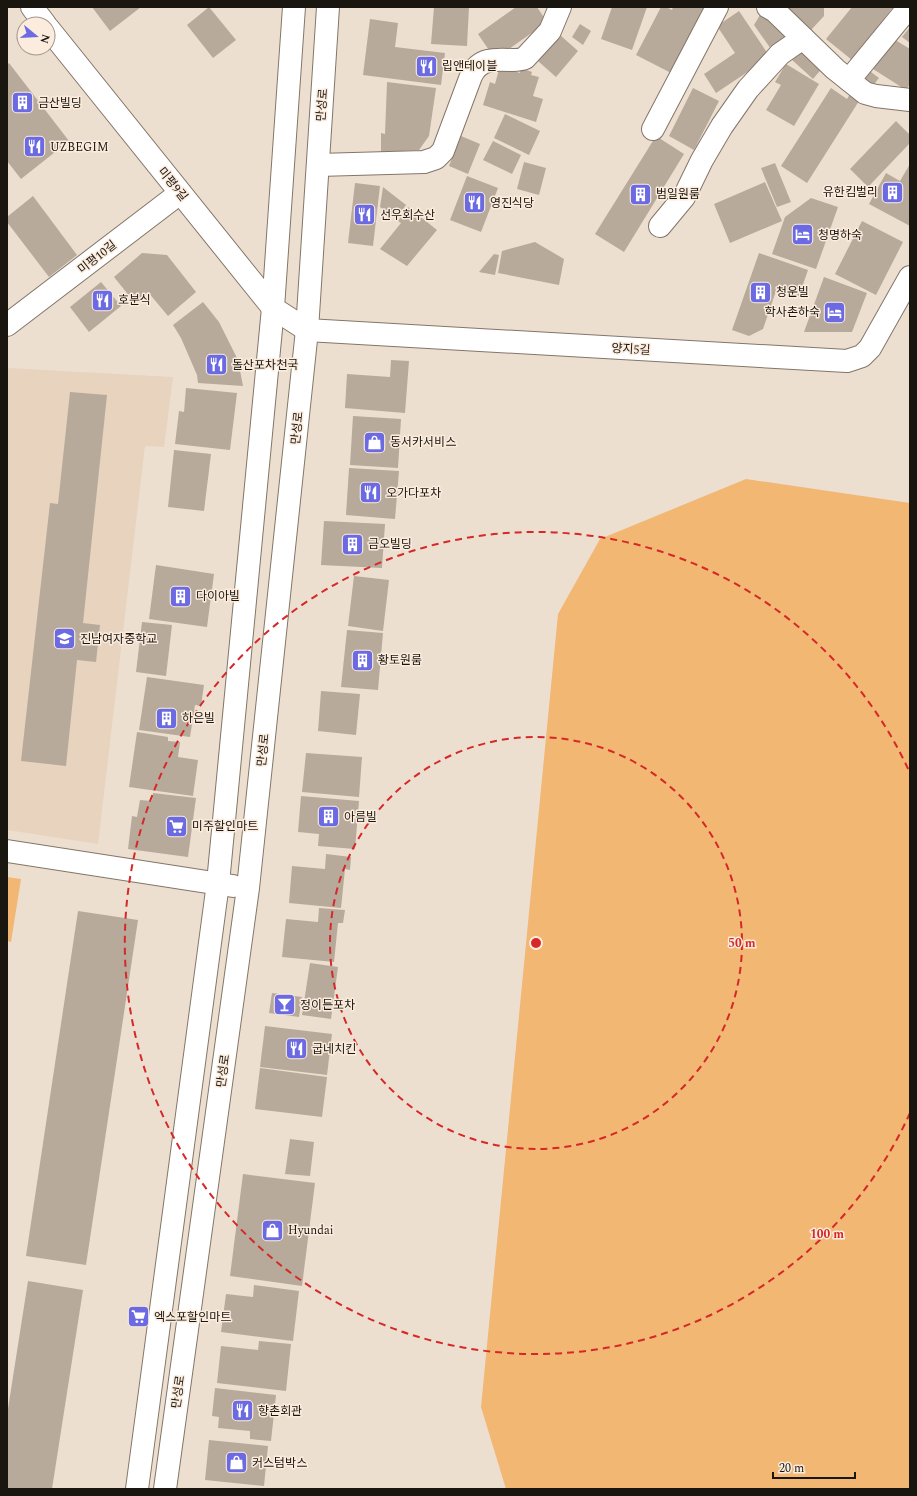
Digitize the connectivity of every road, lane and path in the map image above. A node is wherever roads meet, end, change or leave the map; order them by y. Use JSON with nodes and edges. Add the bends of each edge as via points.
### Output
{"nodes":[{"id":1,"x":32,"y":7,"type":"edge"},
{"id":2,"x":294,"y":7,"type":"edge"},
{"id":3,"x":328,"y":7,"type":"edge"},
{"id":4,"x":560,"y":7,"type":"edge"},
{"id":5,"x":717,"y":7,"type":"edge"},
{"id":6,"x":768,"y":7,"type":"edge"},
{"id":7,"x":910,"y":7,"type":"edge"},
{"id":8,"x":39,"y":16,"type":"edge"},
{"id":9,"x":56,"y":38,"type":"edge"},
{"id":10,"x":803,"y":38,"type":"junction"},
{"id":11,"x":849,"y":80,"type":"junction"},
{"id":12,"x":910,"y":100,"type":"edge"},
{"id":13,"x":653,"y":129,"type":"dead end"},
{"id":14,"x":318,"y":165,"type":"junction"},
{"id":15,"x":180,"y":193,"type":"junction"},
{"id":16,"x":660,"y":226,"type":"dead end"},
{"id":17,"x":910,"y":278,"type":"edge"},
{"id":18,"x":273,"y":308,"type":"junction"},
{"id":19,"x":9,"y":319,"type":"edge"},
{"id":20,"x":307,"y":330,"type":"junction"},
{"id":21,"x":7,"y":851,"type":"edge"},
{"id":22,"x":218,"y":883,"type":"junction"},
{"id":23,"x":248,"y":888,"type":"junction"},
{"id":24,"x":137,"y":1489,"type":"edge"},
{"id":25,"x":165,"y":1489,"type":"edge"}],
"edges":[{"from":1,"to":8,"type":"street"},
{"from":2,"to":18,"type":"street"},
{"from":3,"to":14,"type":"street","name":"만성로"},
{"from":4,"to":14,"type":"street","via":[[550,31],[525,58],[493,59],[476,68],[443,151],[438,157],[424,162]]},
{"from":5,"to":13,"type":"street"},
{"from":6,"to":10,"type":"street"},
{"from":7,"to":11,"type":"street"},
{"from":9,"to":15,"type":"street","name":"미평9길"},
{"from":10,"to":11,"type":"street"},
{"from":10,"to":16,"type":"street","via":[[780,54],[748,89],[722,126],[684,197]]},
{"from":11,"to":12,"type":"street","via":[[871,95]]},
{"from":14,"to":20,"type":"street","name":"만성로"},
{"from":15,"to":18,"type":"street","name":"미평9길"},
{"from":15,"to":19,"type":"street","name":"미평10길"},
{"from":17,"to":20,"type":"street","name":"양지5길","via":[[870,348],[862,356],[847,362]]},
{"from":18,"to":20,"type":"street","name":"미평9길"},
{"from":18,"to":22,"type":"street"},
{"from":20,"to":23,"type":"street","name":"만성로"},
{"from":21,"to":22,"type":"street"},
{"from":22,"to":23,"type":"street"},
{"from":22,"to":24,"type":"street"},
{"from":23,"to":25,"type":"street","name":"만성로"}]}
